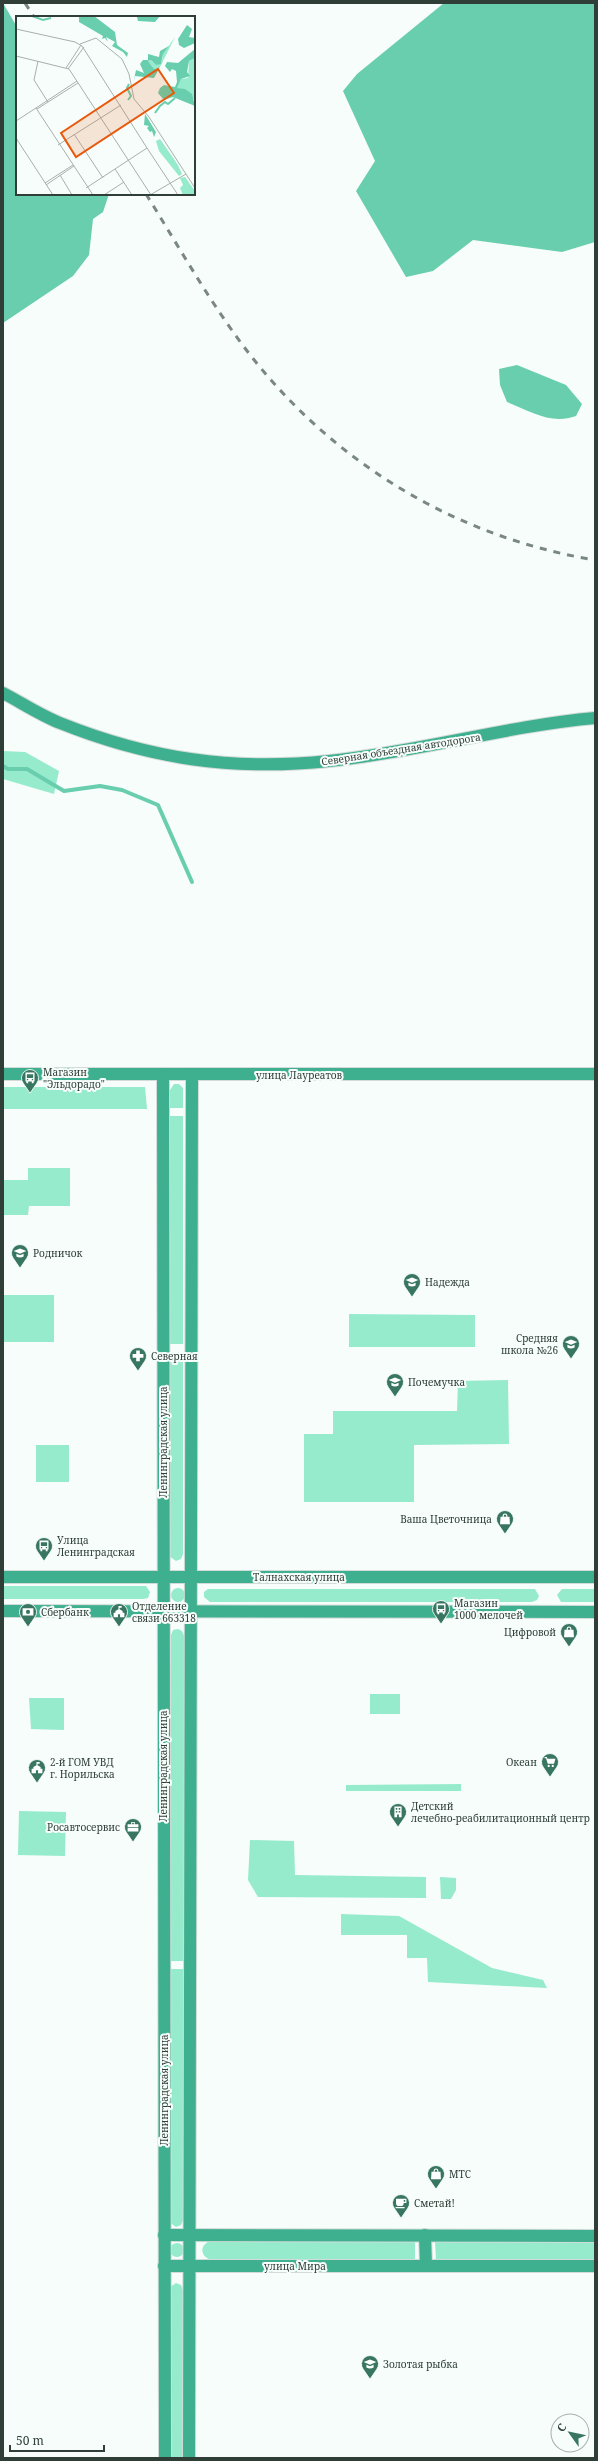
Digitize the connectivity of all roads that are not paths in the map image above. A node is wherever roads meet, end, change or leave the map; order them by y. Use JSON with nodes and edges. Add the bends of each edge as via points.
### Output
{"nodes":[{"id":1,"x":3,"y":693,"type":"edge"},
{"id":2,"x":595,"y":718,"type":"edge"},
{"id":3,"x":3,"y":1074,"type":"edge"},
{"id":4,"x":163,"y":1074,"type":"junction"},
{"id":5,"x":192,"y":1074,"type":"junction"},
{"id":6,"x":595,"y":1074,"type":"edge"},
{"id":7,"x":163,"y":1576,"type":"junction"},
{"id":8,"x":191,"y":1576,"type":"junction"},
{"id":9,"x":3,"y":1577,"type":"edge"},
{"id":10,"x":595,"y":1577,"type":"edge"},
{"id":11,"x":3,"y":1611,"type":"edge"},
{"id":12,"x":163,"y":1612,"type":"junction"},
{"id":13,"x":191,"y":1612,"type":"junction"},
{"id":14,"x":595,"y":1612,"type":"edge"},
{"id":15,"x":164,"y":2235,"type":"junction"},
{"id":16,"x":190,"y":2235,"type":"junction"},
{"id":17,"x":425,"y":2235,"type":"junction"},
{"id":18,"x":595,"y":2236,"type":"edge"},
{"id":19,"x":164,"y":2266,"type":"junction"},
{"id":20,"x":190,"y":2266,"type":"junction"},
{"id":21,"x":426,"y":2266,"type":"junction"},
{"id":22,"x":595,"y":2266,"type":"edge"},
{"id":23,"x":165,"y":2458,"type":"edge"},
{"id":24,"x":189,"y":2458,"type":"edge"}],
"edges":[{"from":1,"to":2,"type":"street","name":"Северная объездная автодорога","via":[[59,722],[139,750],[184,760],[242,764],[330,761]]},
{"from":3,"to":4,"type":"street","name":"улица Лауреатов"},
{"from":4,"to":5,"type":"street","name":"улица Лауреатов"},
{"from":4,"to":7,"type":"street","name":"Ленинградская улица"},
{"from":5,"to":6,"type":"street","name":"улица Лауреатов"},
{"from":5,"to":8,"type":"street"},
{"from":7,"to":8,"type":"street","name":"Талнахская улица"},
{"from":7,"to":9,"type":"street","name":"Талнахская улица"},
{"from":7,"to":12,"type":"street","name":"Ленинградская улица"},
{"from":8,"to":10,"type":"street","name":"Талнахская улица"},
{"from":8,"to":13,"type":"street"},
{"from":11,"to":12,"type":"street"},
{"from":12,"to":13,"type":"street"},
{"from":12,"to":15,"type":"street","name":"Ленинградская улица"},
{"from":13,"to":14,"type":"street"},
{"from":13,"to":16,"type":"street"},
{"from":15,"to":16,"type":"street"},
{"from":15,"to":19,"type":"street","name":"Ленинградская улица"},
{"from":16,"to":17,"type":"street"},
{"from":16,"to":20,"type":"street"},
{"from":17,"to":18,"type":"street"},
{"from":17,"to":21,"type":"street"},
{"from":19,"to":20,"type":"street","name":"улица Мира"},
{"from":19,"to":23,"type":"street","name":"Ленинградская улица"},
{"from":20,"to":21,"type":"street","name":"улица Мира"},
{"from":20,"to":24,"type":"street"},
{"from":21,"to":22,"type":"street","name":"улица Мира"}]}
